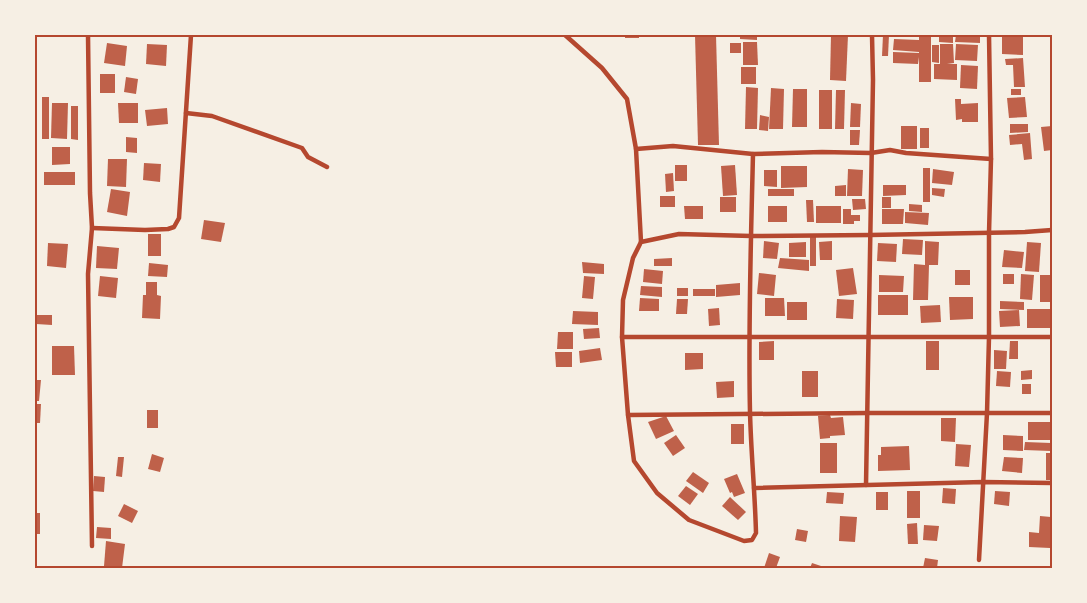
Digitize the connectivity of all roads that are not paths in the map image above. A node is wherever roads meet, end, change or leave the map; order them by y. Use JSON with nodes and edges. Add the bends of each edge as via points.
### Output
{"nodes":[{"id":1,"x":88,"y":35,"type":"edge"},
{"id":2,"x":191,"y":35,"type":"edge"},
{"id":3,"x":565,"y":35,"type":"edge"},
{"id":4,"x":872,"y":35,"type":"edge"},
{"id":5,"x":989,"y":35,"type":"edge"},
{"id":6,"x":186,"y":113,"type":"junction"},
{"id":7,"x":636,"y":149,"type":"junction"},
{"id":8,"x":871,"y":153,"type":"junction"},
{"id":9,"x":753,"y":154,"type":"junction"},
{"id":10,"x":991,"y":159,"type":"junction"},
{"id":11,"x":327,"y":167,"type":"dead end"},
{"id":12,"x":92,"y":228,"type":"junction"},
{"id":13,"x":1052,"y":230,"type":"edge"},
{"id":14,"x":988,"y":233,"type":"junction"},
{"id":15,"x":751,"y":236,"type":"junction"},
{"id":16,"x":870,"y":236,"type":"junction"},
{"id":17,"x":641,"y":242,"type":"junction"},
{"id":18,"x":622,"y":336,"type":"junction"},
{"id":19,"x":750,"y":337,"type":"junction"},
{"id":20,"x":869,"y":337,"type":"junction"},
{"id":21,"x":989,"y":337,"type":"junction"},
{"id":22,"x":1052,"y":337,"type":"edge"},
{"id":23,"x":868,"y":412,"type":"junction"},
{"id":24,"x":1052,"y":412,"type":"edge"},
{"id":25,"x":987,"y":413,"type":"junction"},
{"id":26,"x":750,"y":414,"type":"junction"},
{"id":27,"x":628,"y":415,"type":"junction"},
{"id":28,"x":983,"y":482,"type":"junction"},
{"id":29,"x":1052,"y":484,"type":"edge"},
{"id":30,"x":866,"y":485,"type":"junction"},
{"id":31,"x":754,"y":488,"type":"junction"},
{"id":32,"x":92,"y":546,"type":"dead end"},
{"id":33,"x":979,"y":560,"type":"dead end"}],
"edges":[{"from":1,"to":12,"type":"street"},
{"from":2,"to":6,"type":"street"},
{"from":3,"to":7,"type":"street","via":[[602,68],[627,100]]},
{"from":4,"to":8,"type":"street"},
{"from":5,"to":10,"type":"street"},
{"from":6,"to":11,"type":"street","via":[[212,116],[302,148],[308,158]]},
{"from":6,"to":12,"type":"street","via":[[179,218],[174,227],[145,230]]},
{"from":7,"to":9,"type":"street","via":[[673,146]]},
{"from":7,"to":17,"type":"street"},
{"from":8,"to":9,"type":"street"},
{"from":8,"to":10,"type":"street","via":[[890,150]]},
{"from":8,"to":16,"type":"street"},
{"from":9,"to":15,"type":"street"},
{"from":10,"to":14,"type":"street"},
{"from":12,"to":32,"type":"street","via":[[88,274]]},
{"from":13,"to":14,"type":"street"},
{"from":14,"to":16,"type":"street"},
{"from":14,"to":21,"type":"street"},
{"from":15,"to":16,"type":"street"},
{"from":15,"to":17,"type":"street","via":[[679,234]]},
{"from":15,"to":19,"type":"street"},
{"from":16,"to":20,"type":"street"},
{"from":17,"to":18,"type":"street","via":[[633,258],[623,300]]},
{"from":18,"to":19,"type":"street"},
{"from":18,"to":27,"type":"street"},
{"from":19,"to":20,"type":"street"},
{"from":19,"to":26,"type":"street"},
{"from":20,"to":21,"type":"street"},
{"from":20,"to":23,"type":"street"},
{"from":21,"to":22,"type":"street"},
{"from":21,"to":25,"type":"street"},
{"from":23,"to":25,"type":"street"},
{"from":23,"to":26,"type":"street"},
{"from":23,"to":30,"type":"street"},
{"from":24,"to":25,"type":"street"},
{"from":25,"to":28,"type":"street"},
{"from":26,"to":27,"type":"street"},
{"from":26,"to":31,"type":"street"},
{"from":27,"to":31,"type":"street","via":[[634,461],[656,493],[689,520],[744,541],[752,540],[756,534]]},
{"from":28,"to":29,"type":"street"},
{"from":28,"to":30,"type":"street"},
{"from":28,"to":33,"type":"street"},
{"from":30,"to":31,"type":"street"}]}
